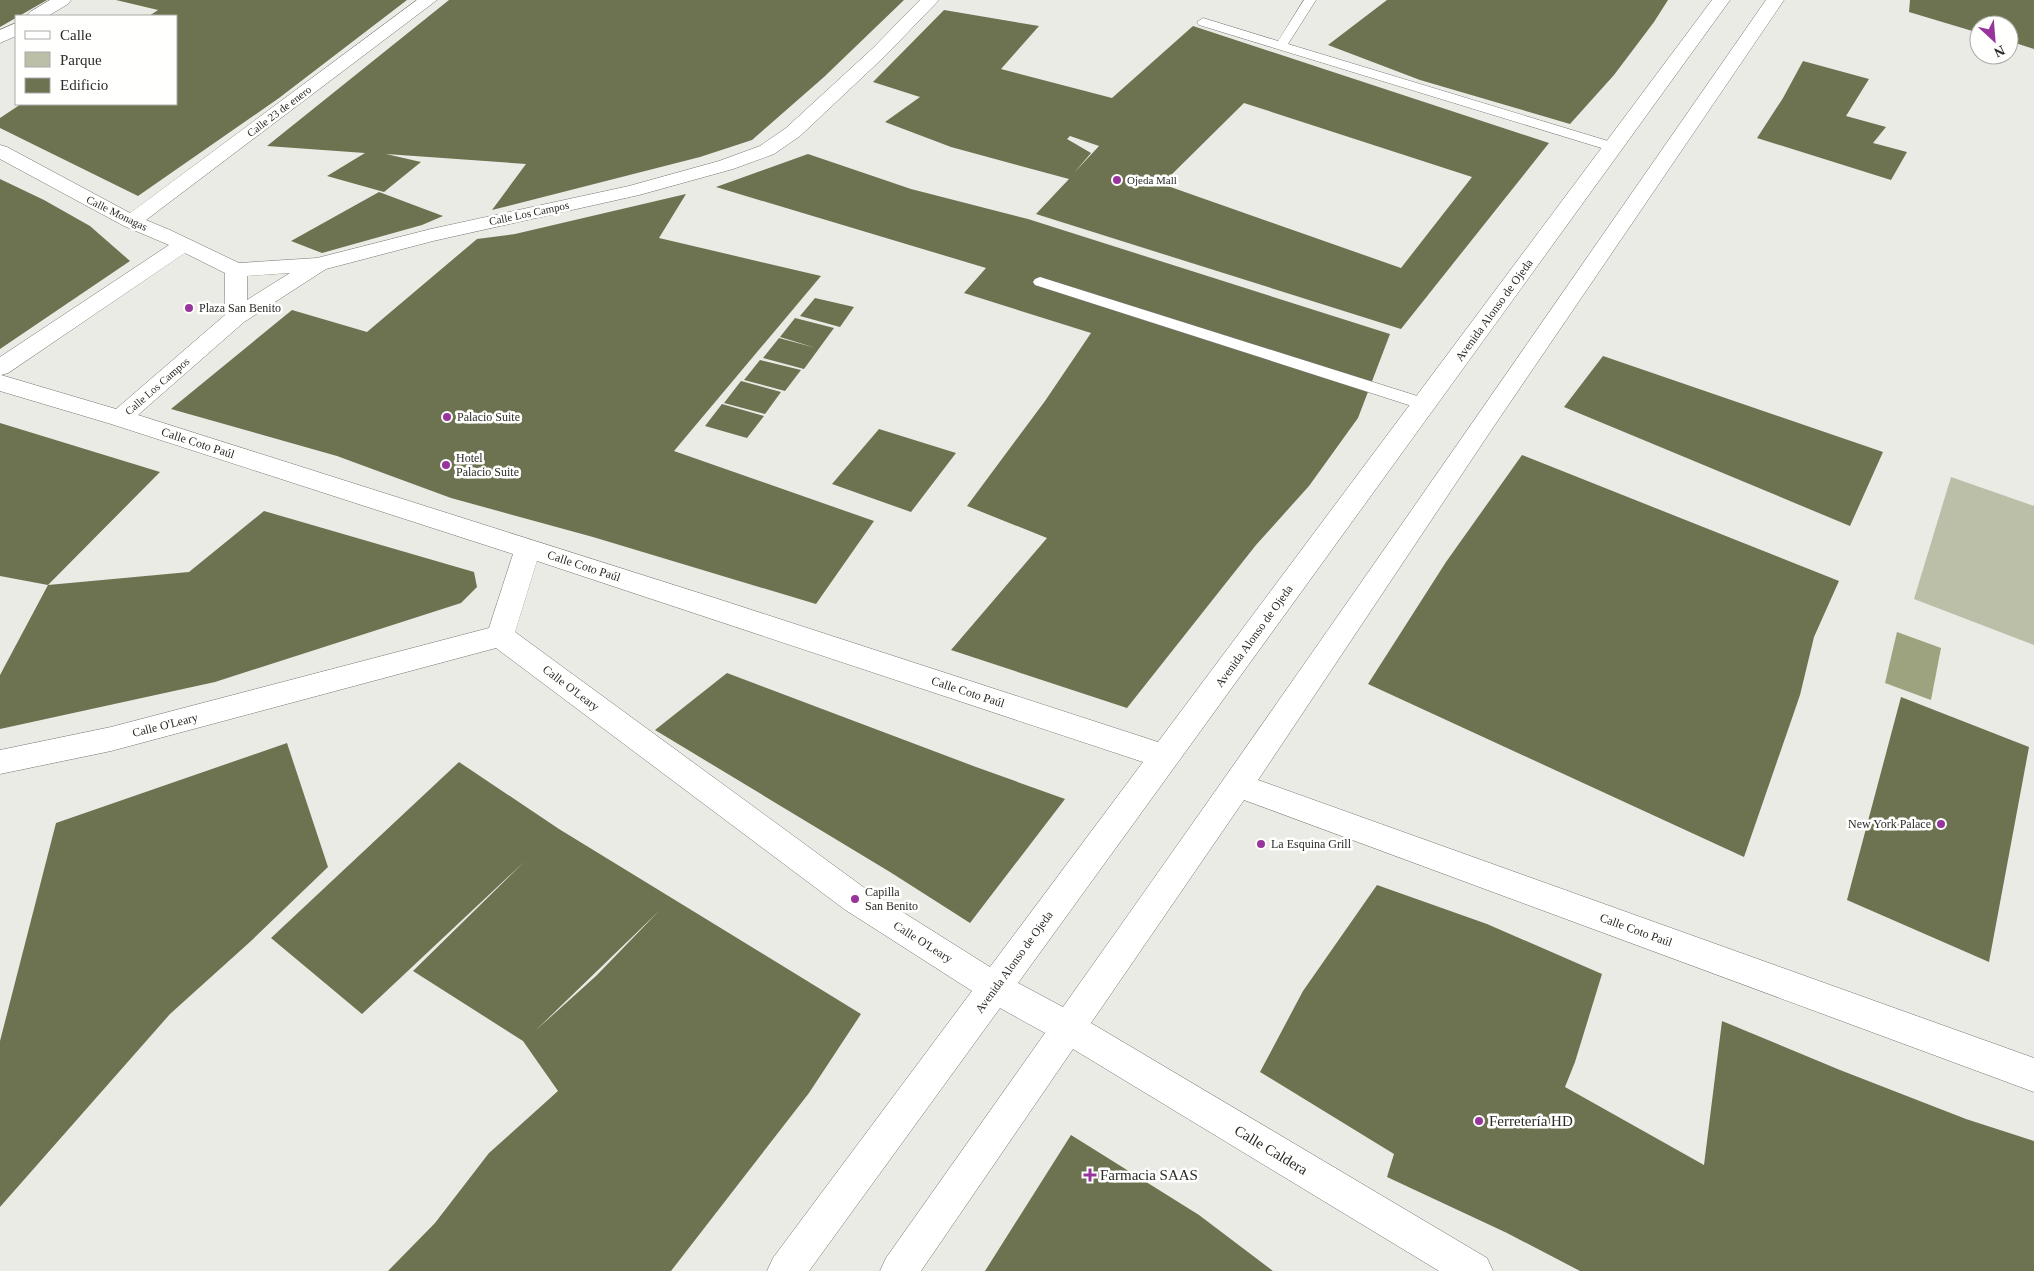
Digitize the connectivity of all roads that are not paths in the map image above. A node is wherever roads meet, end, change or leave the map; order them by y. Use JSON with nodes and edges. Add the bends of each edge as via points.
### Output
{"nodes":[{"id":1,"x":62,"y":0,"type":"edge"},
{"id":2,"x":428,"y":0,"type":"edge"},
{"id":3,"x":930,"y":0,"type":"edge"},
{"id":4,"x":1310,"y":0,"type":"edge"},
{"id":5,"x":1721,"y":0,"type":"edge"},
{"id":6,"x":1774,"y":0,"type":"edge"},
{"id":7,"x":38,"y":15,"type":"edge"},
{"id":8,"x":1203,"y":22,"type":"dead end"},
{"id":9,"x":15,"y":29,"type":"edge"},
{"id":10,"x":0,"y":38,"type":"edge"},
{"id":11,"x":1282,"y":45,"type":"junction"},
{"id":12,"x":1613,"y":147,"type":"junction"},
{"id":13,"x":0,"y":151,"type":"edge"},
{"id":14,"x":131,"y":222,"type":"junction"},
{"id":15,"x":184,"y":245,"type":"junction"},
{"id":16,"x":318,"y":264,"type":"junction"},
{"id":17,"x":236,"y":270,"type":"junction"},
{"id":18,"x":1040,"y":282,"type":"dead end"},
{"id":19,"x":236,"y":317,"type":"junction"},
{"id":20,"x":0,"y":368,"type":"edge"},
{"id":21,"x":0,"y":383,"type":"edge"},
{"id":22,"x":1424,"y":404,"type":"junction"},
{"id":23,"x":120,"y":418,"type":"junction"},
{"id":24,"x":528,"y":549,"type":"junction"},
{"id":25,"x":500,"y":636,"type":"junction"},
{"id":26,"x":1165,"y":757,"type":"junction"},
{"id":27,"x":0,"y":762,"type":"edge"},
{"id":28,"x":1238,"y":785,"type":"junction"},
{"id":29,"x":995,"y":988,"type":"junction"},
{"id":30,"x":1069,"y":1028,"type":"junction"},
{"id":31,"x":2034,"y":1074,"type":"edge"},
{"id":32,"x":786,"y":1271,"type":"edge"},
{"id":33,"x":899,"y":1271,"type":"edge"},
{"id":34,"x":1474,"y":1271,"type":"edge"}],
"edges":[{"from":1,"to":7,"type":"street"},
{"from":2,"to":14,"type":"street","name":"Calle 23 de enero"},
{"from":3,"to":16,"type":"street","name":"Calle Los Campos","via":[[793,132],[767,150],[632,191],[431,235]]},
{"from":4,"to":11,"type":"lane"},
{"from":5,"to":12,"type":"street","name":"Avenida Alonso de Ojeda"},
{"from":6,"to":28,"type":"street"},
{"from":8,"to":11,"type":"lane"},
{"from":9,"to":10,"type":"street"},
{"from":11,"to":12,"type":"lane"},
{"from":12,"to":22,"type":"street","name":"Avenida Alonso de Ojeda"},
{"from":13,"to":14,"type":"street","name":"Calle Monagas"},
{"from":14,"to":15,"type":"street","name":"Calle Monagas"},
{"from":15,"to":17,"type":"street","name":"Calle Monagas"},
{"from":15,"to":20,"type":"street"},
{"from":16,"to":17,"type":"street","name":"Calle Monagas"},
{"from":16,"to":19,"type":"street","name":"Calle Los Campos"},
{"from":17,"to":19,"type":"street"},
{"from":18,"to":22,"type":"lane"},
{"from":19,"to":23,"type":"street","name":"Calle Los Campos"},
{"from":21,"to":23,"type":"street","name":"Calle Coto Paúl"},
{"from":22,"to":26,"type":"street","name":"Avenida Alonso de Ojeda"},
{"from":23,"to":24,"type":"street","name":"Calle Coto Paúl"},
{"from":24,"to":25,"type":"street"},
{"from":24,"to":26,"type":"street","name":"Calle Coto Paúl"},
{"from":25,"to":27,"type":"street","name":"Calle O'Leary","via":[[111,739]]},
{"from":25,"to":29,"type":"street","name":"Calle O'Leary","via":[[855,899]]},
{"from":26,"to":29,"type":"street","name":"Avenida Alonso de Ojeda"},
{"from":28,"to":30,"type":"street"},
{"from":28,"to":31,"type":"street","name":"Calle Coto Paúl"},
{"from":29,"to":30,"type":"street","name":"Calle O'Leary"},
{"from":29,"to":32,"type":"street","name":"Avenida Alonso de Ojeda"},
{"from":30,"to":33,"type":"street"},
{"from":30,"to":34,"type":"street","name":"Calle Caldera"}]}
